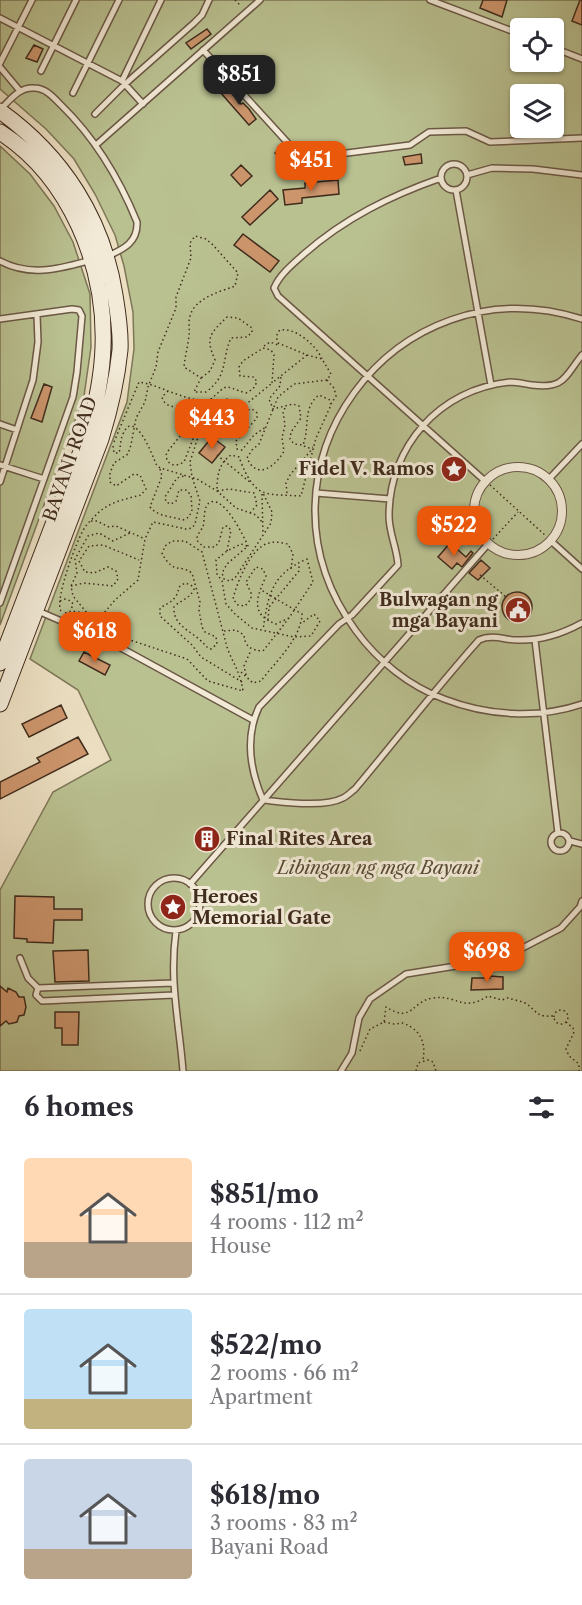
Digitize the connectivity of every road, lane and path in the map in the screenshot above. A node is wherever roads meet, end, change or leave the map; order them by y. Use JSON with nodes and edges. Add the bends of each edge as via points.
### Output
{"nodes":[{"id":1,"x":32,"y":0,"type":"edge"},
{"id":2,"x":76,"y":0,"type":"edge"},
{"id":3,"x":119,"y":0,"type":"edge"},
{"id":4,"x":161,"y":0,"type":"edge"},
{"id":5,"x":209,"y":0,"type":"edge"},
{"id":6,"x":260,"y":0,"type":"edge"},
{"id":7,"x":430,"y":0,"type":"edge"},
{"id":8,"x":0,"y":18,"type":"edge"},
{"id":9,"x":17,"y":28,"type":"junction"},
{"id":10,"x":510,"y":30,"type":"edge"},
{"id":11,"x":52,"y":46,"type":"junction"},
{"id":12,"x":203,"y":50,"type":"junction"},
{"id":13,"x":564,"y":52,"type":"edge"},
{"id":14,"x":582,"y":59,"type":"edge"},
{"id":15,"x":87,"y":64,"type":"junction"},
{"id":16,"x":0,"y":65,"type":"edge"},
{"id":17,"x":41,"y":71,"type":"dead end"},
{"id":18,"x":123,"y":83,"type":"junction"},
{"id":19,"x":20,"y":91,"type":"junction"},
{"id":20,"x":73,"y":93,"type":"dead end"},
{"id":21,"x":143,"y":104,"type":"junction"},
{"id":22,"x":0,"y":111,"type":"edge"},
{"id":23,"x":95,"y":114,"type":"dead end"},
{"id":24,"x":0,"y":132,"type":"edge"},
{"id":25,"x":582,"y":138,"type":"edge"},
{"id":26,"x":96,"y":145,"type":"junction"},
{"id":27,"x":467,"y":175,"type":"junction"},
{"id":28,"x":582,"y":175,"type":"edge"},
{"id":29,"x":441,"y":178,"type":"junction"},
{"id":30,"x":456,"y":190,"type":"junction"},
{"id":31,"x":108,"y":256,"type":"junction"},
{"id":32,"x":92,"y":260,"type":"junction"},
{"id":33,"x":0,"y":261,"type":"edge"},
{"id":34,"x":479,"y":312,"type":"junction"},
{"id":35,"x":37,"y":315,"type":"junction"},
{"id":36,"x":0,"y":319,"type":"edge"},
{"id":37,"x":582,"y":319,"type":"edge"},
{"id":38,"x":282,"y":346,"type":"junction"},
{"id":39,"x":263,"y":348,"type":"junction"},
{"id":40,"x":307,"y":355,"type":"junction"},
{"id":41,"x":582,"y":355,"type":"edge"},
{"id":42,"x":322,"y":359,"type":"junction"},
{"id":43,"x":282,"y":376,"type":"junction"},
{"id":44,"x":367,"y":376,"type":"junction"},
{"id":45,"x":201,"y":378,"type":"junction"},
{"id":46,"x":327,"y":380,"type":"junction"},
{"id":47,"x":272,"y":383,"type":"junction"},
{"id":48,"x":151,"y":384,"type":"junction"},
{"id":49,"x":491,"y":385,"type":"junction"},
{"id":50,"x":168,"y":391,"type":"junction"},
{"id":51,"x":210,"y":400,"type":"junction"},
{"id":52,"x":331,"y":405,"type":"junction"},
{"id":53,"x":243,"y":406,"type":"junction"},
{"id":54,"x":285,"y":408,"type":"junction"},
{"id":55,"x":273,"y":409,"type":"junction"},
{"id":56,"x":212,"y":411,"type":"junction"},
{"id":57,"x":226,"y":422,"type":"junction"},
{"id":58,"x":0,"y":424,"type":"edge"},
{"id":59,"x":422,"y":425,"type":"junction"},
{"id":60,"x":266,"y":426,"type":"junction"},
{"id":61,"x":134,"y":427,"type":"junction"},
{"id":62,"x":17,"y":430,"type":"junction"},
{"id":63,"x":582,"y":444,"type":"edge"},
{"id":64,"x":303,"y":445,"type":"junction"},
{"id":65,"x":314,"y":447,"type":"junction"},
{"id":66,"x":217,"y":455,"type":"dead end"},
{"id":67,"x":225,"y":461,"type":"junction"},
{"id":68,"x":3,"y":466,"type":"edge"},
{"id":69,"x":160,"y":468,"type":"junction"},
{"id":70,"x":184,"y":475,"type":"junction"},
{"id":71,"x":192,"y":477,"type":"junction"},
{"id":72,"x":44,"y":479,"type":"junction"},
{"id":73,"x":549,"y":479,"type":"junction"},
{"id":74,"x":485,"y":481,"type":"junction"},
{"id":75,"x":0,"y":482,"type":"edge"},
{"id":76,"x":254,"y":486,"type":"junction"},
{"id":77,"x":217,"y":491,"type":"junction"},
{"id":78,"x":262,"y":492,"type":"junction"},
{"id":79,"x":316,"y":493,"type":"junction"},
{"id":80,"x":287,"y":495,"type":"junction"},
{"id":81,"x":390,"y":499,"type":"junction"},
{"id":82,"x":518,"y":511,"type":"junction"},
{"id":83,"x":249,"y":513,"type":"junction"},
{"id":84,"x":90,"y":521,"type":"junction"},
{"id":85,"x":263,"y":523,"type":"junction"},
{"id":86,"x":132,"y":532,"type":"junction"},
{"id":87,"x":263,"y":535,"type":"junction"},
{"id":88,"x":145,"y":539,"type":"junction"},
{"id":89,"x":551,"y":541,"type":"junction"},
{"id":90,"x":488,"y":544,"type":"junction"},
{"id":91,"x":248,"y":546,"type":"junction"},
{"id":92,"x":226,"y":551,"type":"junction"},
{"id":93,"x":140,"y":560,"type":"junction"},
{"id":94,"x":299,"y":562,"type":"junction"},
{"id":95,"x":291,"y":569,"type":"junction"},
{"id":96,"x":582,"y":569,"type":"edge"},
{"id":97,"x":480,"y":575,"type":"dead end"},
{"id":98,"x":71,"y":586,"type":"junction"},
{"id":99,"x":260,"y":590,"type":"junction"},
{"id":100,"x":269,"y":594,"type":"junction"},
{"id":101,"x":506,"y":597,"type":"dead end"},
{"id":102,"x":275,"y":598,"type":"junction"},
{"id":103,"x":60,"y":602,"type":"junction"},
{"id":104,"x":0,"y":603,"type":"edge"},
{"id":105,"x":36,"y":610,"type":"junction"},
{"id":106,"x":295,"y":610,"type":"junction"},
{"id":107,"x":71,"y":611,"type":"junction"},
{"id":108,"x":87,"y":612,"type":"junction"},
{"id":109,"x":265,"y":618,"type":"junction"},
{"id":110,"x":289,"y":618,"type":"junction"},
{"id":111,"x":346,"y":618,"type":"junction"},
{"id":112,"x":99,"y":619,"type":"junction"},
{"id":113,"x":268,"y":621,"type":"junction"},
{"id":114,"x":302,"y":622,"type":"junction"},
{"id":115,"x":582,"y":623,"type":"edge"},
{"id":116,"x":263,"y":630,"type":"junction"},
{"id":117,"x":224,"y":631,"type":"junction"},
{"id":118,"x":276,"y":633,"type":"junction"},
{"id":119,"x":294,"y":637,"type":"junction"},
{"id":120,"x":535,"y":640,"type":"junction"},
{"id":121,"x":112,"y":643,"type":"junction"},
{"id":122,"x":251,"y":650,"type":"junction"},
{"id":123,"x":384,"y":662,"type":"junction"},
{"id":124,"x":0,"y":663,"type":"edge"},
{"id":125,"x":240,"y":672,"type":"junction"},
{"id":126,"x":246,"y":676,"type":"junction"},
{"id":127,"x":242,"y":682,"type":"junction"},
{"id":128,"x":432,"y":694,"type":"junction"},
{"id":129,"x":0,"y":704,"type":"edge"},
{"id":130,"x":582,"y":704,"type":"edge"},
{"id":131,"x":544,"y":712,"type":"junction"},
{"id":132,"x":253,"y":720,"type":"junction"},
{"id":133,"x":263,"y":800,"type":"junction"},
{"id":134,"x":558,"y":833,"type":"junction"},
{"id":135,"x":570,"y":841,"type":"junction"},
{"id":136,"x":582,"y":844,"type":"edge"},
{"id":137,"x":190,"y":884,"type":"junction"},
{"id":138,"x":582,"y":901,"type":"edge"},
{"id":139,"x":176,"y":930,"type":"junction"},
{"id":140,"x":20,"y":958,"type":"dead end"},
{"id":141,"x":173,"y":983,"type":"junction"},
{"id":142,"x":38,"y":988,"type":"junction"},
{"id":143,"x":174,"y":995,"type":"junction"},
{"id":144,"x":554,"y":1016,"type":"junction"},
{"id":145,"x":384,"y":1022,"type":"junction"},
{"id":146,"x":566,"y":1022,"type":"junction"},
{"id":147,"x":355,"y":1056,"type":"dead end"},
{"id":148,"x":423,"y":1060,"type":"junction"},
{"id":149,"x":183,"y":1071,"type":"edge"},
{"id":150,"x":341,"y":1071,"type":"edge"},
{"id":151,"x":416,"y":1071,"type":"edge"},
{"id":152,"x":436,"y":1071,"type":"edge"},
{"id":153,"x":579,"y":1071,"type":"edge"}],
"edges":[{"from":1,"to":9,"type":"lane"},
{"from":2,"to":11,"type":"lane"},
{"from":3,"to":15,"type":"lane"},
{"from":4,"to":18,"type":"lane"},
{"from":5,"to":18,"type":"lane","via":[[194,23]]},
{"from":6,"to":12,"type":"lane"},
{"from":7,"to":10,"type":"lane"},
{"from":8,"to":9,"type":"lane"},
{"from":9,"to":11,"type":"lane"},
{"from":9,"to":16,"type":"lane"},
{"from":11,"to":15,"type":"lane"},
{"from":11,"to":17,"type":"lane"},
{"from":12,"to":21,"type":"lane"},
{"from":12,"to":25,"type":"lane","via":[[297,153],[308,158],[410,146],[429,132],[465,131],[490,142]]},
{"from":13,"to":14,"type":"lane"},
{"from":15,"to":18,"type":"lane"},
{"from":15,"to":20,"type":"lane"},
{"from":16,"to":19,"type":"lane"},
{"from":18,"to":21,"type":"lane"},
{"from":18,"to":23,"type":"lane"},
{"from":19,"to":22,"type":"lane"},
{"from":19,"to":26,"type":"lane","via":[[32,87],[49,93]]},
{"from":21,"to":26,"type":"lane"},
{"from":22,"to":31,"type":"main road","name":"BAYANI ROAD","via":[[22,127],[59,166],[79,195]]},
{"from":24,"to":32,"type":"main road","name":"BAYANI ROAD","via":[[49,176],[68,204]]},
{"from":26,"to":31,"type":"lane","via":[[137,222],[133,240]]},
{"from":27,"to":28,"type":"lane","via":[[492,168]]},
{"from":27,"to":29,"type":"lane","via":[[463,168],[452,164],[443,169]]},
{"from":27,"to":30,"type":"lane","via":[[466,182]]},
{"from":29,"to":30,"type":"lane","via":[[450,190]]},
{"from":29,"to":44,"type":"lane","via":[[375,204],[341,225],[292,264],[274,288],[278,296]]},
{"from":30,"to":34,"type":"lane"},
{"from":31,"to":105,"type":"main road","name":"BAYANI ROAD","via":[[120,348],[110,408]]},
{"from":32,"to":33,"type":"lane","via":[[41,271]]},
{"from":32,"to":124,"type":"main road","name":"BAYANI ROAD","via":[[103,315],[97,402]]},
{"from":34,"to":37,"type":"lane","via":[[530,309]]},
{"from":34,"to":44,"type":"lane","via":[[414,337]]},
{"from":34,"to":49,"type":"lane"},
{"from":35,"to":36,"type":"lane"},
{"from":35,"to":62,"type":"lane","via":[[36,363]]},
{"from":35,"to":72,"type":"lane","via":[[72,309],[82,315],[73,397]]},
{"from":38,"to":39,"type":"path","via":[[270,342]]},
{"from":38,"to":40,"type":"path"},
{"from":38,"to":42,"type":"path","via":[[276,339],[277,333],[287,328],[319,351]]},
{"from":39,"to":47,"type":"path","via":[[274,355]]},
{"from":39,"to":51,"type":"path","via":[[239,367],[240,376],[254,377],[257,382],[253,389],[246,393],[223,387]]},
{"from":40,"to":42,"type":"path"},
{"from":40,"to":43,"type":"path"},
{"from":41,"to":49,"type":"lane","via":[[559,385]]},
{"from":42,"to":46,"type":"path","via":[[331,374]]},
{"from":43,"to":47,"type":"path"},
{"from":43,"to":55,"type":"path","via":[[280,386],[269,399]]},
{"from":44,"to":59,"type":"lane"},
{"from":44,"to":79,"type":"lane","via":[[346,404],[327,442]]},
{"from":45,"to":45,"type":"path","via":[[194,392],[206,392],[213,387],[223,373],[231,338],[247,337],[252,328],[238,318],[227,317],[213,330],[208,338],[215,360]]},
{"from":45,"to":48,"type":"path","via":[[184,367],[189,318],[200,301],[235,286],[238,273],[213,245],[195,236]]},
{"from":46,"to":52,"type":"path","via":[[336,396]]},
{"from":46,"to":55,"type":"path","via":[[294,384],[278,397]]},
{"from":47,"to":53,"type":"path"},
{"from":48,"to":50,"type":"path"},
{"from":48,"to":61,"type":"path"},
{"from":48,"to":61,"type":"path","via":[[139,382],[112,448],[114,453],[119,453],[124,431]]},
{"from":49,"to":59,"type":"lane","via":[[456,398]]},
{"from":50,"to":51,"type":"path"},
{"from":50,"to":56,"type":"path","via":[[162,397],[169,407],[197,406],[207,410],[204,420],[190,424],[168,451],[166,460],[171,464],[184,462],[195,434],[205,426]]},
{"from":51,"to":56,"type":"path"},
{"from":52,"to":64,"type":"path","via":[[330,400],[319,395],[313,400]]},
{"from":52,"to":65,"type":"path"},
{"from":53,"to":57,"type":"path"},
{"from":53,"to":60,"type":"path","via":[[234,427],[245,425],[248,410],[257,413],[257,418],[236,441],[237,448],[242,450]]},
{"from":54,"to":55,"type":"path"},
{"from":54,"to":60,"type":"path","via":[[284,451],[274,465],[261,470],[250,464],[248,458]]},
{"from":54,"to":64,"type":"path","via":[[299,406],[301,418],[290,439]]},
{"from":55,"to":60,"type":"path"},
{"from":56,"to":57,"type":"path","via":[[224,400],[230,400]]},
{"from":57,"to":71,"type":"path","via":[[197,440],[190,462]]},
{"from":58,"to":62,"type":"lane"},
{"from":59,"to":74,"type":"lane"},
{"from":59,"to":81,"type":"lane","via":[[401,458]]},
{"from":61,"to":69,"type":"path","via":[[141,432]]},
{"from":61,"to":84,"type":"path","via":[[128,454],[114,463],[110,482],[116,486],[134,474],[140,475],[146,489],[141,495],[108,506]]},
{"from":62,"to":68,"type":"lane"},
{"from":63,"to":73,"type":"lane"},
{"from":64,"to":65,"type":"path"},
{"from":65,"to":80,"type":"path","via":[[290,475]]},
{"from":65,"to":80,"type":"path","via":[[301,496]]},
{"from":66,"to":67,"type":"path"},
{"from":67,"to":76,"type":"path"},
{"from":67,"to":76,"type":"path","via":[[231,455],[239,457]]},
{"from":67,"to":77,"type":"path","via":[[217,477]]},
{"from":68,"to":72,"type":"lane"},
{"from":68,"to":75,"type":"lane"},
{"from":69,"to":70,"type":"path"},
{"from":69,"to":70,"type":"path","via":[[162,476],[150,507],[160,516],[189,518],[191,495],[186,490],[179,490],[171,504],[165,497],[177,478]]},
{"from":70,"to":71,"type":"path"},
{"from":71,"to":77,"type":"path"},
{"from":71,"to":88,"type":"path","via":[[200,501],[192,528],[153,522]]},
{"from":72,"to":104,"type":"lane"},
{"from":73,"to":74,"type":"street","via":[[534,470],[516,467],[499,471]]},
{"from":73,"to":89,"type":"street","via":[[559,493],[562,510],[560,526]]},
{"from":74,"to":82,"type":"path"},
{"from":74,"to":90,"type":"street","via":[[476,496],[473,513]]},
{"from":76,"to":78,"type":"path"},
{"from":77,"to":83,"type":"path","via":[[236,508]]},
{"from":77,"to":83,"type":"path","via":[[254,493],[257,505]]},
{"from":78,"to":80,"type":"path"},
{"from":78,"to":85,"type":"path"},
{"from":78,"to":87,"type":"path","via":[[272,512],[271,523]]},
{"from":79,"to":81,"type":"lane"},
{"from":79,"to":111,"type":"lane","via":[[318,545],[334,596]]},
{"from":81,"to":111,"type":"lane","via":[[389,519],[398,565]]},
{"from":82,"to":89,"type":"path"},
{"from":82,"to":90,"type":"path"},
{"from":83,"to":85,"type":"path"},
{"from":84,"to":86,"type":"path"},
{"from":84,"to":103,"type":"path","via":[[69,566]]},
{"from":85,"to":87,"type":"path"},
{"from":86,"to":88,"type":"path"},
{"from":86,"to":98,"type":"path","via":[[113,541],[99,533],[88,536],[75,559],[77,573]]},
{"from":87,"to":91,"type":"path","via":[[235,578],[224,579],[222,573],[227,564]]},
{"from":88,"to":93,"type":"path"},
{"from":89,"to":90,"type":"street","via":[[520,556],[503,553]]},
{"from":89,"to":96,"type":"lane"},
{"from":90,"to":123,"type":"lane"},
{"from":91,"to":92,"type":"path","via":[[242,544]]},
{"from":91,"to":92,"type":"path","via":[[229,511],[209,503],[197,541],[203,547],[215,547],[227,526],[231,530]]},
{"from":92,"to":116,"type":"path","via":[[216,560],[216,574],[222,581],[226,604],[252,628]]},
{"from":93,"to":98,"type":"path","via":[[104,545],[88,546],[80,561],[85,572],[108,567],[116,571],[118,579],[113,586]]},
{"from":93,"to":112,"type":"path","via":[[138,580]]},
{"from":94,"to":95,"type":"path"},
{"from":94,"to":102,"type":"path","via":[[299,571]]},
{"from":94,"to":106,"type":"path","via":[[307,559],[313,582]]},
{"from":95,"to":99,"type":"path","via":[[293,554],[288,544],[277,542],[260,547],[249,560],[233,599],[245,606],[251,599],[246,582],[256,567],[263,569],[266,576]]},
{"from":95,"to":100,"type":"path","via":[[277,580]]},
{"from":97,"to":101,"type":"path"},
{"from":98,"to":108,"type":"path","via":[[73,596]]},
{"from":99,"to":100,"type":"path"},
{"from":99,"to":109,"type":"path","via":[[256,600],[258,611]]},
{"from":100,"to":102,"type":"path"},
{"from":100,"to":109,"type":"path"},
{"from":102,"to":106,"type":"path"},
{"from":102,"to":113,"type":"path","via":[[269,607]]},
{"from":103,"to":107,"type":"path","via":[[58,608],[62,612]]},
{"from":103,"to":107,"type":"path","via":[[65,598],[71,601]]},
{"from":105,"to":121,"type":"lane"},
{"from":105,"to":129,"type":"main road","name":"BAYANI ROAD"},
{"from":106,"to":110,"type":"path"},
{"from":106,"to":114,"type":"path","via":[[302,614]]},
{"from":107,"to":108,"type":"path"},
{"from":108,"to":112,"type":"path"},
{"from":109,"to":113,"type":"path"},
{"from":109,"to":116,"type":"path"},
{"from":110,"to":113,"type":"path","via":[[276,624]]},
{"from":110,"to":118,"type":"path"},
{"from":111,"to":123,"type":"lane"},
{"from":111,"to":132,"type":"lane","via":[[259,707]]},
{"from":112,"to":121,"type":"path"},
{"from":112,"to":127,"type":"path","via":[[127,639],[187,659],[208,681],[243,691]]},
{"from":114,"to":119,"type":"path"},
{"from":114,"to":119,"type":"path","via":[[314,614],[320,621],[311,636]]},
{"from":115,"to":120,"type":"lane"},
{"from":116,"to":118,"type":"path"},
{"from":117,"to":122,"type":"path","via":[[236,630],[244,635],[244,643]]},
{"from":117,"to":125,"type":"path","via":[[232,662]]},
{"from":117,"to":127,"type":"path","via":[[202,552],[186,541],[172,541],[162,554],[168,564],[192,573],[202,627],[216,637],[217,644],[206,648],[176,618],[174,607],[191,595],[191,585],[185,583],[180,587],[178,596],[160,608],[160,616],[201,657]]},
{"from":118,"to":119,"type":"path"},
{"from":118,"to":122,"type":"path","via":[[263,651]]},
{"from":119,"to":126,"type":"path","via":[[261,681],[253,683]]},
{"from":120,"to":128,"type":"lane","via":[[479,640]]},
{"from":120,"to":131,"type":"lane"},
{"from":121,"to":132,"type":"lane"},
{"from":122,"to":126,"type":"path","via":[[244,666]]},
{"from":123,"to":128,"type":"lane"},
{"from":123,"to":133,"type":"lane"},
{"from":125,"to":126,"type":"path"},
{"from":125,"to":127,"type":"path"},
{"from":128,"to":131,"type":"lane","via":[[487,711]]},
{"from":128,"to":133,"type":"lane","via":[[355,789],[343,798],[306,803]]},
{"from":130,"to":131,"type":"lane"},
{"from":131,"to":134,"type":"lane"},
{"from":132,"to":133,"type":"lane","via":[[251,759]]},
{"from":133,"to":137,"type":"lane"},
{"from":134,"to":135,"type":"lane"},
{"from":134,"to":135,"type":"lane","via":[[551,839],[555,850],[567,849]]},
{"from":135,"to":136,"type":"lane"},
{"from":137,"to":139,"type":"lane","via":[[200,898],[200,909],[192,924]]},
{"from":137,"to":139,"type":"lane","via":[[179,878],[167,878],[149,893],[151,917],[159,926]]},
{"from":138,"to":150,"type":"lane","via":[[561,928],[507,956],[406,974],[370,999],[359,1018],[352,1053]]},
{"from":139,"to":141,"type":"lane"},
{"from":140,"to":142,"type":"lane","via":[[28,978]]},
{"from":141,"to":142,"type":"lane"},
{"from":141,"to":143,"type":"lane"},
{"from":142,"to":143,"type":"lane","via":[[36,995],[42,1001]]},
{"from":143,"to":149,"type":"lane"},
{"from":144,"to":145,"type":"path","via":[[543,1017],[525,1003],[488,996],[467,1004],[432,998],[410,1013],[397,1013],[386,1007]]},
{"from":144,"to":146,"type":"path","via":[[560,1024]]},
{"from":144,"to":146,"type":"path","via":[[562,1010],[567,1015]]},
{"from":145,"to":147,"type":"path","via":[[370,1029]]},
{"from":145,"to":148,"type":"path","via":[[403,1023],[419,1032],[425,1047]]},
{"from":146,"to":153,"type":"path","via":[[574,1032],[566,1049],[579,1064]]},
{"from":148,"to":151,"type":"path"},
{"from":148,"to":152,"type":"path","via":[[433,1062]]}]}
